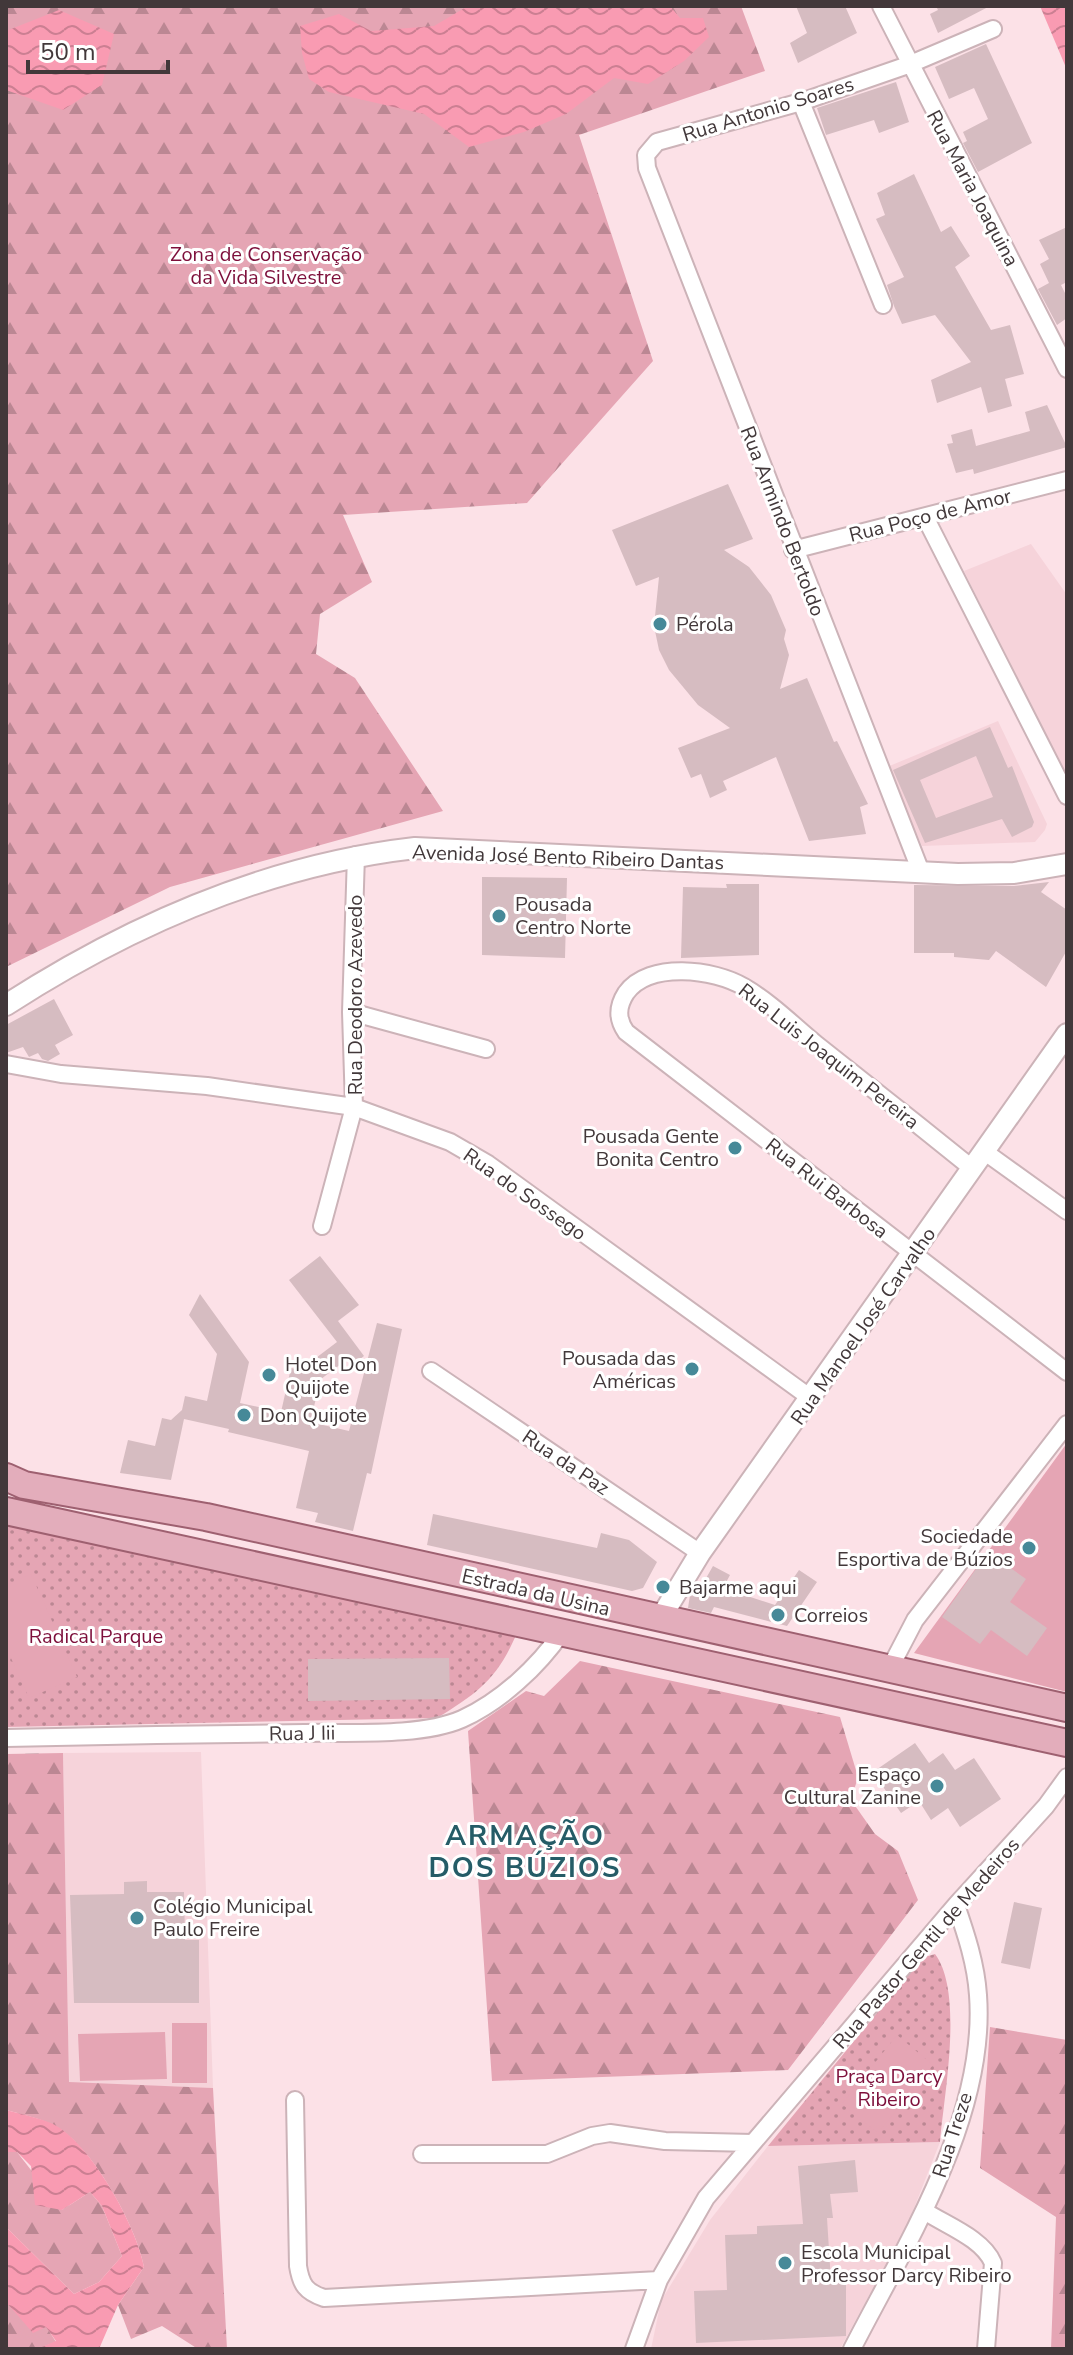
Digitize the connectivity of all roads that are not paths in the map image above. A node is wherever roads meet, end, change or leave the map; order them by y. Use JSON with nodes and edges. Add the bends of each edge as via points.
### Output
{"nodes":[{"id":1,"x":881,"y":6,"type":"edge"},
{"id":2,"x":993,"y":29,"type":"dead end"},
{"id":3,"x":908,"y":65,"type":"junction"},
{"id":4,"x":801,"y":102,"type":"junction"},
{"id":5,"x":647,"y":168,"type":"joint"},
{"id":6,"x":883,"y":305,"type":"dead end"},
{"id":7,"x":1067,"y":369,"type":"edge"},
{"id":8,"x":1067,"y":480,"type":"edge"},
{"id":9,"x":925,"y":517,"type":"junction"},
{"id":10,"x":793,"y":550,"type":"junction"},
{"id":11,"x":1067,"y":796,"type":"edge"},
{"id":12,"x":356,"y":855,"type":"junction"},
{"id":13,"x":1067,"y":864,"type":"edge"},
{"id":14,"x":921,"y":872,"type":"junction"},
{"id":15,"x":6,"y":1005,"type":"edge"},
{"id":16,"x":351,"y":1012,"type":"junction"},
{"id":17,"x":626,"y":1032,"type":"joint"},
{"id":18,"x":1067,"y":1034,"type":"edge"},
{"id":19,"x":486,"y":1049,"type":"dead end"},
{"id":20,"x":6,"y":1064,"type":"edge"},
{"id":21,"x":354,"y":1107,"type":"junction"},
{"id":22,"x":979,"y":1160,"type":"junction"},
{"id":23,"x":1067,"y":1211,"type":"edge"},
{"id":24,"x":322,"y":1226,"type":"dead end"},
{"id":25,"x":913,"y":1255,"type":"junction"},
{"id":26,"x":431,"y":1371,"type":"dead end"},
{"id":27,"x":1067,"y":1372,"type":"edge"},
{"id":28,"x":812,"y":1399,"type":"junction"},
{"id":29,"x":1067,"y":1424,"type":"edge"},
{"id":30,"x":15,"y":1481,"type":"edge"},
{"id":31,"x":15,"y":1514,"type":"edge"},
{"id":32,"x":700,"y":1553,"type":"junction"},
{"id":33,"x":660,"y":1619,"type":"junction"},
{"id":34,"x":562,"y":1632,"type":"junction"},
{"id":35,"x":803,"y":1651,"type":"junction"},
{"id":36,"x":842,"y":1658,"type":"junction"},
{"id":37,"x":890,"y":1668,"type":"junction"},
{"id":38,"x":806,"y":1684,"type":"junction"},
{"id":39,"x":841,"y":1691,"type":"junction"},
{"id":40,"x":1067,"y":1708,"type":"edge"},
{"id":41,"x":6,"y":1738,"type":"edge"},
{"id":42,"x":1067,"y":1743,"type":"edge"},
{"id":43,"x":1067,"y":1777,"type":"edge"},
{"id":44,"x":956,"y":1905,"type":"junction"},
{"id":45,"x":295,"y":2100,"type":"dead end"},
{"id":46,"x":753,"y":2143,"type":"junction"},
{"id":47,"x":422,"y":2154,"type":"dead end"},
{"id":48,"x":926,"y":2212,"type":"junction"},
{"id":49,"x":659,"y":2280,"type":"junction"},
{"id":50,"x":634,"y":2349,"type":"edge"},
{"id":51,"x":852,"y":2349,"type":"edge"},
{"id":52,"x":986,"y":2349,"type":"edge"}],
"edges":[{"from":1,"to":3,"type":"street","name":"Rua Maria Joaquina"},
{"from":2,"to":3,"type":"street","name":"Rua Antonio Soares"},
{"from":3,"to":4,"type":"street","name":"Rua Antonio Soares"},
{"from":3,"to":7,"type":"street","name":"Rua Maria Joaquina"},
{"from":4,"to":5,"type":"street","name":"Rua Antonio Soares","via":[[657,142],[646,155]]},
{"from":4,"to":6,"type":"street"},
{"from":5,"to":10,"type":"street","name":"Rua Armindo Bertoldo"},
{"from":8,"to":9,"type":"street","name":"Rua Poço de Amor"},
{"from":9,"to":10,"type":"street","name":"Rua Poço de Amor"},
{"from":9,"to":11,"type":"street"},
{"from":10,"to":14,"type":"street","name":"Rua Armindo Bertoldo"},
{"from":12,"to":14,"type":"street","name":"Avenida José Bento Ribeiro Dantas","via":[[415,848]]},
{"from":12,"to":15,"type":"street","name":"Avenida José Bento Ribeiro Dantas","via":[[256,882],[172,914]]},
{"from":12,"to":16,"type":"street","name":"Rua Deodoro Azevedo"},
{"from":13,"to":14,"type":"street","name":"Avenida José Bento Ribeiro Dantas","via":[[1014,873]]},
{"from":16,"to":19,"type":"street"},
{"from":16,"to":21,"type":"street","name":"Rua Deodoro Azevedo"},
{"from":17,"to":22,"type":"street","name":"Rua Luis Joaquim Pereira","via":[[618,1012],[640,978],[695,973],[744,986]]},
{"from":17,"to":25,"type":"street","name":"Rua Rui Barbosa"},
{"from":18,"to":22,"type":"street","name":"Rua Manoel José Carvalho"},
{"from":20,"to":21,"type":"street","name":"Rua do Sossego"},
{"from":21,"to":24,"type":"street","name":"Rua Deodoro Azevedo"},
{"from":21,"to":28,"type":"street","name":"Rua do Sossego","via":[[450,1142],[488,1164]]},
{"from":22,"to":23,"type":"street","name":"Rua Luis Joaquim Pereira"},
{"from":22,"to":25,"type":"street","name":"Rua Manoel José Carvalho"},
{"from":25,"to":27,"type":"street","name":"Rua Rui Barbosa"},
{"from":25,"to":28,"type":"street","name":"Rua Manoel José Carvalho"},
{"from":26,"to":32,"type":"street","name":"Rua da Paz"},
{"from":28,"to":32,"type":"street","name":"Rua Manoel José Carvalho"},
{"from":29,"to":37,"type":"street","via":[[915,1620]]},
{"from":30,"to":31,"type":"main road","via":[[32,1503]]},
{"from":30,"to":33,"type":"main road","name":"Estrada da Usina","via":[[206,1517]]},
{"from":31,"to":34,"type":"main road","name":"Estrada da Usina"},
{"from":32,"to":33,"type":"street","name":"Rua Manoel José Carvalho"},
{"from":33,"to":35,"type":"main road","name":"Estrada da Usina"},
{"from":34,"to":38,"type":"main road","name":"Estrada da Usina"},
{"from":34,"to":41,"type":"street","name":"Rua J Iii","via":[[541,1659],[488,1704],[439,1725],[373,1731]]},
{"from":35,"to":36,"type":"main road","name":"Estrada da Usina"},
{"from":35,"to":38,"type":"main road","via":[[818,1669]]},
{"from":36,"to":37,"type":"main road","name":"Estrada da Usina"},
{"from":36,"to":39,"type":"main road","via":[[828,1674]]},
{"from":37,"to":40,"type":"main road","name":"Estrada da Usina"},
{"from":38,"to":39,"type":"main road","name":"Estrada da Usina"},
{"from":39,"to":42,"type":"main road","name":"Estrada da Usina"},
{"from":43,"to":44,"type":"street","name":"Rua Pastor Gentil de Medeiros"},
{"from":44,"to":46,"type":"street","name":"Rua Pastor Gentil de Medeiros"},
{"from":44,"to":48,"type":"street","name":"Rua Treze","via":[[978,1995],[974,2063]]},
{"from":45,"to":49,"type":"street","via":[[298,2266],[300,2283],[309,2293],[324,2298]]},
{"from":46,"to":47,"type":"street","via":[[665,2141],[610,2133],[547,2154]]},
{"from":46,"to":49,"type":"street","name":"Rua Pastor Gentil de Medeiros","via":[[706,2198]]},
{"from":48,"to":51,"type":"street","name":"Rua Treze"},
{"from":48,"to":52,"type":"street","via":[[990,2256]]},
{"from":49,"to":50,"type":"street","name":"Rua Pastor Gentil de Medeiros"}]}
